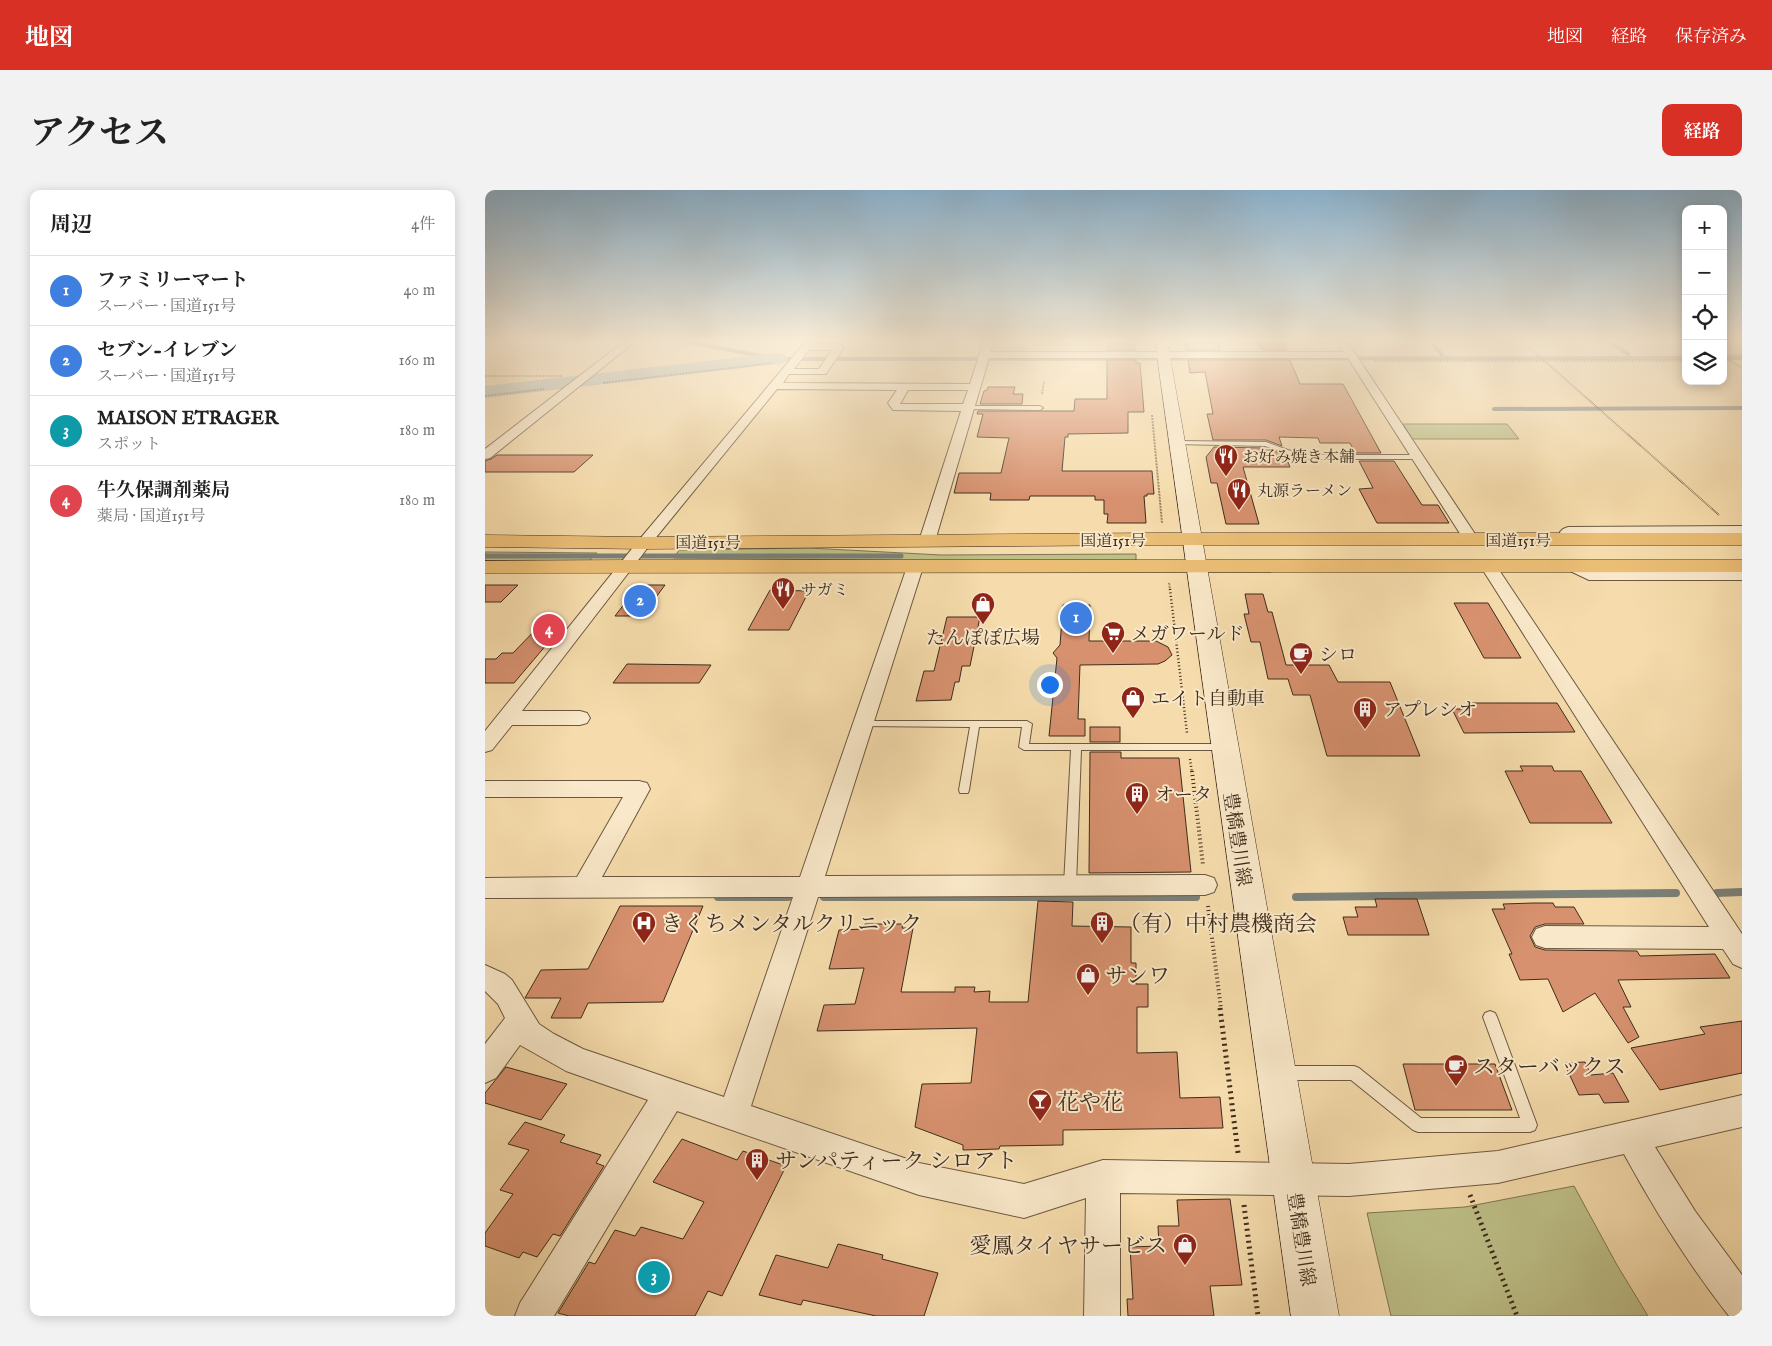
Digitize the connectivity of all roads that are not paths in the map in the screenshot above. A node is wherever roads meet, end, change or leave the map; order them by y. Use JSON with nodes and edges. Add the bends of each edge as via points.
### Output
{"nodes":[{"id":1,"x":563,"y":393,"type":"edge"},
{"id":2,"x":769,"y":393,"type":"edge"},
{"id":3,"x":901,"y":393,"type":"edge"},
{"id":4,"x":973,"y":393,"type":"edge"},
{"id":5,"x":1170,"y":393,"type":"edge"},
{"id":6,"x":1375,"y":393,"type":"edge"},
{"id":7,"x":969,"y":408,"type":"junction"},
{"id":8,"x":1040,"y":408,"type":"dead end"},
{"id":9,"x":1178,"y":443,"type":"junction"},
{"id":10,"x":485,"y":455,"type":"edge"},
{"id":11,"x":1418,"y":457,"type":"junction"},
{"id":12,"x":1740,"y":534,"type":"edge"},
{"id":13,"x":1192,"y":540,"type":"junction"},
{"id":14,"x":1471,"y":540,"type":"junction"},
{"id":15,"x":485,"y":541,"type":"edge"},
{"id":16,"x":927,"y":541,"type":"junction"},
{"id":17,"x":644,"y":543,"type":"junction"},
{"id":18,"x":626,"y":566,"type":"junction"},
{"id":19,"x":1742,"y":566,"type":"edge"},
{"id":20,"x":485,"y":567,"type":"edge"},
{"id":21,"x":915,"y":567,"type":"junction"},
{"id":22,"x":1196,"y":567,"type":"junction"},
{"id":23,"x":1489,"y":567,"type":"junction"},
{"id":24,"x":1574,"y":567,"type":"junction"},
{"id":25,"x":1742,"y":575,"type":"edge"},
{"id":26,"x":507,"y":718,"type":"junction"},
{"id":27,"x":580,"y":718,"type":"dead end"},
{"id":28,"x":863,"y":724,"type":"junction"},
{"id":29,"x":975,"y":724,"type":"junction"},
{"id":30,"x":485,"y":745,"type":"edge"},
{"id":31,"x":1076,"y":747,"type":"junction"},
{"id":32,"x":1224,"y":747,"type":"junction"},
{"id":33,"x":485,"y":789,"type":"edge"},
{"id":34,"x":964,"y":790,"type":"dead end"},
{"id":35,"x":1070,"y":885,"type":"junction"},
{"id":36,"x":1205,"y":885,"type":"dead end"},
{"id":37,"x":809,"y":887,"type":"junction"},
{"id":38,"x":485,"y":888,"type":"edge"},
{"id":39,"x":584,"y":888,"type":"junction"},
{"id":40,"x":1545,"y":937,"type":"dead end"},
{"id":41,"x":1736,"y":947,"type":"edge"},
{"id":42,"x":485,"y":977,"type":"edge"},
{"id":43,"x":1490,"y":1017,"type":"dead end"},
{"id":44,"x":521,"y":1020,"type":"junction"},
{"id":45,"x":485,"y":1068,"type":"edge"},
{"id":46,"x":1275,"y":1073,"type":"junction"},
{"id":47,"x":670,"y":1093,"type":"junction"},
{"id":48,"x":1742,"y":1111,"type":"edge"},
{"id":49,"x":733,"y":1115,"type":"junction"},
{"id":50,"x":1632,"y":1137,"type":"junction"},
{"id":51,"x":1103,"y":1176,"type":"junction"},
{"id":52,"x":1293,"y":1180,"type":"junction"},
{"id":53,"x":1742,"y":1303,"type":"edge"},
{"id":54,"x":533,"y":1316,"type":"edge"},
{"id":55,"x":1102,"y":1316,"type":"edge"},
{"id":56,"x":1315,"y":1316,"type":"edge"}],
"edges":[{"from":1,"to":10,"type":"street"},
{"from":2,"to":17,"type":"street"},
{"from":3,"to":7,"type":"street","via":[[894,403],[897,407]]},
{"from":4,"to":7,"type":"street"},
{"from":5,"to":9,"type":"main road","name":"豊橋豊川線"},
{"from":6,"to":11,"type":"street"},
{"from":7,"to":8,"type":"lane"},
{"from":7,"to":16,"type":"street"},
{"from":9,"to":11,"type":"lane","via":[[1266,444],[1301,457]]},
{"from":9,"to":13,"type":"main road","name":"豊橋豊川線"},
{"from":11,"to":14,"type":"street"},
{"from":12,"to":14,"type":"highway","name":"国道151号"},
{"from":13,"to":14,"type":"highway","name":"国道151号"},
{"from":13,"to":16,"type":"highway","name":"国道151号"},
{"from":13,"to":22,"type":"main road","name":"豊橋豊川線"},
{"from":15,"to":17,"type":"highway","name":"国道151号"},
{"from":16,"to":17,"type":"highway","name":"国道151号"},
{"from":17,"to":18,"type":"street"},
{"from":18,"to":20,"type":"highway","name":"国道151号"},
{"from":18,"to":21,"type":"highway","name":"国道151号"},
{"from":18,"to":26,"type":"street"},
{"from":19,"to":24,"type":"highway","name":"国道151号"},
{"from":21,"to":22,"type":"highway","name":"国道151号"},
{"from":21,"to":28,"type":"street"},
{"from":22,"to":23,"type":"highway","name":"国道151号"},
{"from":22,"to":32,"type":"main road","name":"豊橋豊川線"},
{"from":23,"to":24,"type":"highway","name":"国道151号"},
{"from":23,"to":41,"type":"street"},
{"from":24,"to":25,"type":"street","via":[[1589,575]]},
{"from":26,"to":27,"type":"street"},
{"from":26,"to":30,"type":"street"},
{"from":28,"to":29,"type":"lane"},
{"from":28,"to":37,"type":"street"},
{"from":29,"to":31,"type":"lane","via":[[1027,724],[1024,747]]},
{"from":29,"to":34,"type":"lane"},
{"from":31,"to":32,"type":"lane"},
{"from":31,"to":35,"type":"lane"},
{"from":32,"to":46,"type":"main road","name":"豊橋豊川線"},
{"from":33,"to":39,"type":"street","via":[[639,788]]},
{"from":35,"to":36,"type":"street"},
{"from":35,"to":37,"type":"street"},
{"from":37,"to":39,"type":"street"},
{"from":37,"to":49,"type":"street"},
{"from":38,"to":39,"type":"street"},
{"from":40,"to":41,"type":"street"},
{"from":42,"to":44,"type":"street","via":[[507,992]]},
{"from":43,"to":46,"type":"lane","via":[[1530,1125],[1418,1125],[1354,1073]]},
{"from":44,"to":45,"type":"street"},
{"from":44,"to":47,"type":"street","via":[[529,1035],[576,1061]]},
{"from":46,"to":52,"type":"main road","name":"豊橋豊川線"},
{"from":47,"to":49,"type":"street"},
{"from":47,"to":54,"type":"street"},
{"from":48,"to":50,"type":"street"},
{"from":49,"to":51,"type":"street","via":[[919,1179],[1024,1201]]},
{"from":50,"to":52,"type":"street","via":[[1498,1167],[1349,1180]]},
{"from":50,"to":53,"type":"street","via":[[1666,1198]]},
{"from":51,"to":52,"type":"street"},
{"from":51,"to":55,"type":"street"},
{"from":52,"to":56,"type":"main road","name":"豊橋豊川線"}]}
